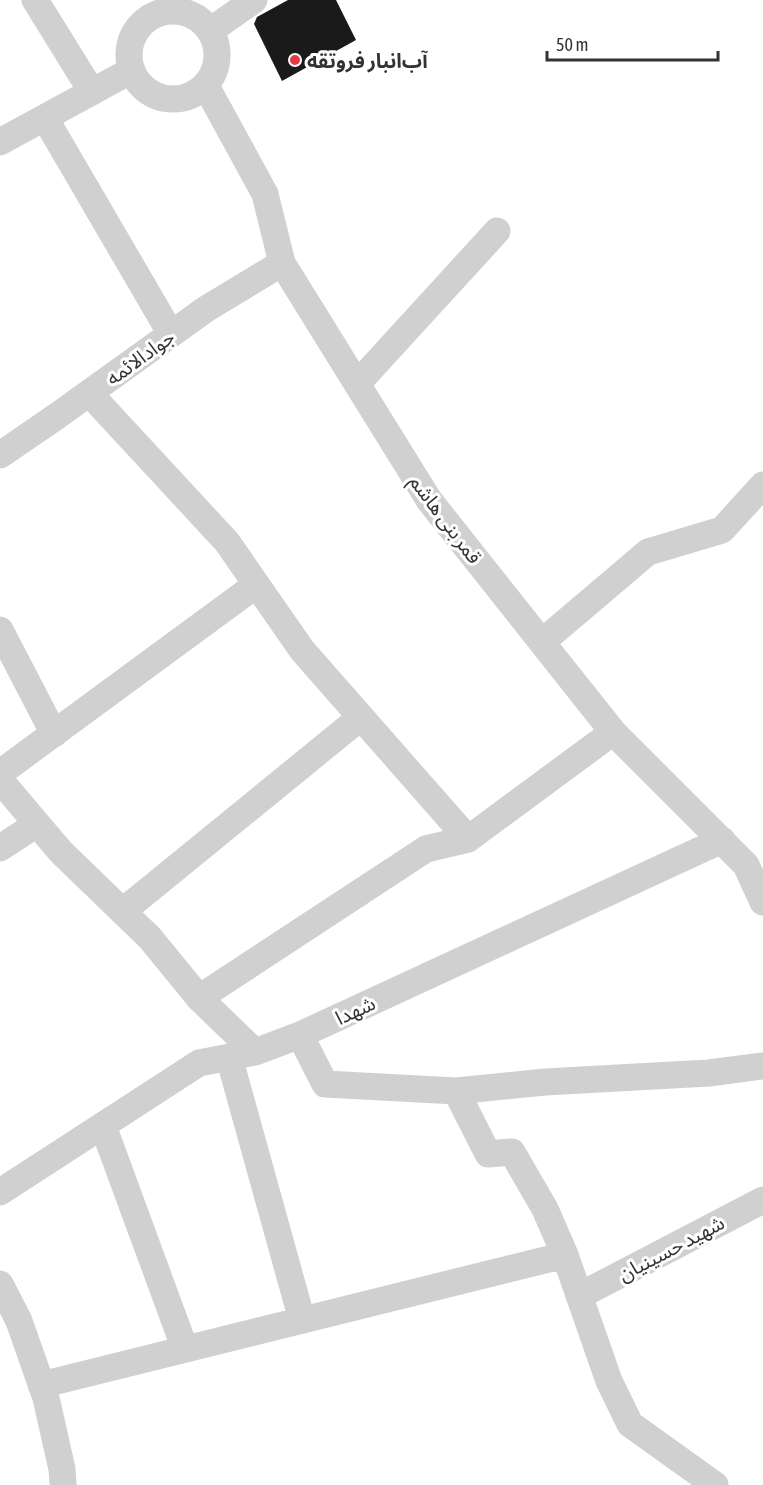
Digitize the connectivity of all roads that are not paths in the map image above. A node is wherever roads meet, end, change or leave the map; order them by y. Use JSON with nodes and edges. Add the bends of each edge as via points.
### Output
{"nodes":[{"id":1,"x":35,"y":0,"type":"edge"},
{"id":2,"x":254,"y":0,"type":"edge"},
{"id":3,"x":157,"y":6,"type":"edge"},
{"id":4,"x":210,"y":31,"type":"junction"},
{"id":5,"x":132,"y":70,"type":"junction"},
{"id":6,"x":206,"y":86,"type":"junction"},
{"id":7,"x":93,"y":92,"type":"junction"},
{"id":8,"x":45,"y":118,"type":"junction"},
{"id":9,"x":0,"y":142,"type":"edge"},
{"id":10,"x":497,"y":231,"type":"dead end"},
{"id":11,"x":282,"y":263,"type":"junction"},
{"id":12,"x":171,"y":334,"type":"junction"},
{"id":13,"x":357,"y":384,"type":"junction"},
{"id":14,"x":89,"y":393,"type":"junction"},
{"id":15,"x":0,"y":455,"type":"edge"},
{"id":16,"x":763,"y":485,"type":"edge"},
{"id":17,"x":256,"y":585,"type":"junction"},
{"id":18,"x":0,"y":630,"type":"edge"},
{"id":19,"x":542,"y":642,"type":"junction"},
{"id":20,"x":361,"y":717,"type":"junction"},
{"id":21,"x":614,"y":732,"type":"junction"},
{"id":22,"x":54,"y":734,"type":"junction"},
{"id":23,"x":0,"y":773,"type":"edge"},
{"id":24,"x":0,"y":780,"type":"edge"},
{"id":25,"x":37,"y":824,"type":"junction"},
{"id":26,"x":468,"y":839,"type":"junction"},
{"id":27,"x":722,"y":840,"type":"junction"},
{"id":28,"x":0,"y":848,"type":"edge"},
{"id":29,"x":763,"y":902,"type":"edge"},
{"id":30,"x":123,"y":911,"type":"junction"},
{"id":31,"x":198,"y":998,"type":"junction"},
{"id":32,"x":300,"y":1035,"type":"junction"},
{"id":33,"x":242,"y":1055,"type":"junction"},
{"id":34,"x":763,"y":1066,"type":"edge"},
{"id":35,"x":456,"y":1091,"type":"junction"},
{"id":36,"x":103,"y":1126,"type":"junction"},
{"id":37,"x":0,"y":1192,"type":"edge"},
{"id":38,"x":763,"y":1200,"type":"edge"},
{"id":39,"x":565,"y":1255,"type":"junction"},
{"id":40,"x":0,"y":1284,"type":"edge"},
{"id":41,"x":579,"y":1296,"type":"junction"},
{"id":42,"x":302,"y":1320,"type":"junction"},
{"id":43,"x":185,"y":1349,"type":"junction"},
{"id":44,"x":41,"y":1385,"type":"junction"},
{"id":45,"x":63,"y":1485,"type":"edge"},
{"id":46,"x":715,"y":1485,"type":"edge"}],
"edges":[{"from":1,"to":7,"type":"street"},
{"from":2,"to":4,"type":"street"},
{"from":3,"to":4,"type":"street","via":[[188,13]]},
{"from":3,"to":5,"type":"street","via":[[131,42]]},
{"from":4,"to":6,"type":"street","via":[[218,58]]},
{"from":5,"to":6,"type":"street","via":[[150,93],[164,99],[194,95]]},
{"from":5,"to":7,"type":"street"},
{"from":6,"to":11,"type":"street","name":"قمر بنی هاشم","via":[[265,194]]},
{"from":7,"to":8,"type":"street"},
{"from":8,"to":9,"type":"street"},
{"from":8,"to":12,"type":"street"},
{"from":10,"to":13,"type":"street"},
{"from":11,"to":12,"type":"street","name":"جوادالائمه"},
{"from":11,"to":13,"type":"street","name":"قمر بنی هاشم"},
{"from":12,"to":14,"type":"street","name":"جوادالائمه"},
{"from":13,"to":19,"type":"street","name":"قمر بنی هاشم","via":[[429,500]]},
{"from":14,"to":15,"type":"street","name":"جوادالائمه"},
{"from":14,"to":17,"type":"street","via":[[227,542]]},
{"from":16,"to":19,"type":"street","via":[[722,530],[648,552]]},
{"from":17,"to":20,"type":"street","via":[[302,650]]},
{"from":17,"to":22,"type":"street"},
{"from":18,"to":22,"type":"street"},
{"from":19,"to":21,"type":"street","name":"قمر بنی هاشم"},
{"from":20,"to":26,"type":"street"},
{"from":20,"to":30,"type":"street"},
{"from":21,"to":26,"type":"street"},
{"from":21,"to":27,"type":"street","name":"قمر بنی هاشم"},
{"from":22,"to":23,"type":"street"},
{"from":24,"to":25,"type":"street"},
{"from":25,"to":28,"type":"street"},
{"from":25,"to":30,"type":"street"},
{"from":26,"to":31,"type":"street","via":[[426,849]]},
{"from":27,"to":29,"type":"street","name":"قمر بنی هاشم","via":[[746,865]]},
{"from":27,"to":32,"type":"street","name":"شهدا"},
{"from":30,"to":31,"type":"street"},
{"from":31,"to":33,"type":"street"},
{"from":32,"to":33,"type":"street","name":"شهدا"},
{"from":32,"to":35,"type":"street","via":[[325,1084]]},
{"from":33,"to":36,"type":"street","name":"شهدا","via":[[199,1063]]},
{"from":33,"to":42,"type":"street"},
{"from":34,"to":35,"type":"street"},
{"from":35,"to":39,"type":"street","via":[[488,1154],[512,1152],[545,1209]]},
{"from":36,"to":37,"type":"street","name":"شهدا"},
{"from":36,"to":43,"type":"street"},
{"from":38,"to":41,"type":"street","name":"شهید حسینیان"},
{"from":39,"to":41,"type":"street"},
{"from":39,"to":42,"type":"street"},
{"from":40,"to":44,"type":"street","via":[[19,1321]]},
{"from":41,"to":46,"type":"street","via":[[609,1382],[630,1424]]},
{"from":42,"to":43,"type":"street"},
{"from":43,"to":44,"type":"street"},
{"from":44,"to":45,"type":"street"}]}
